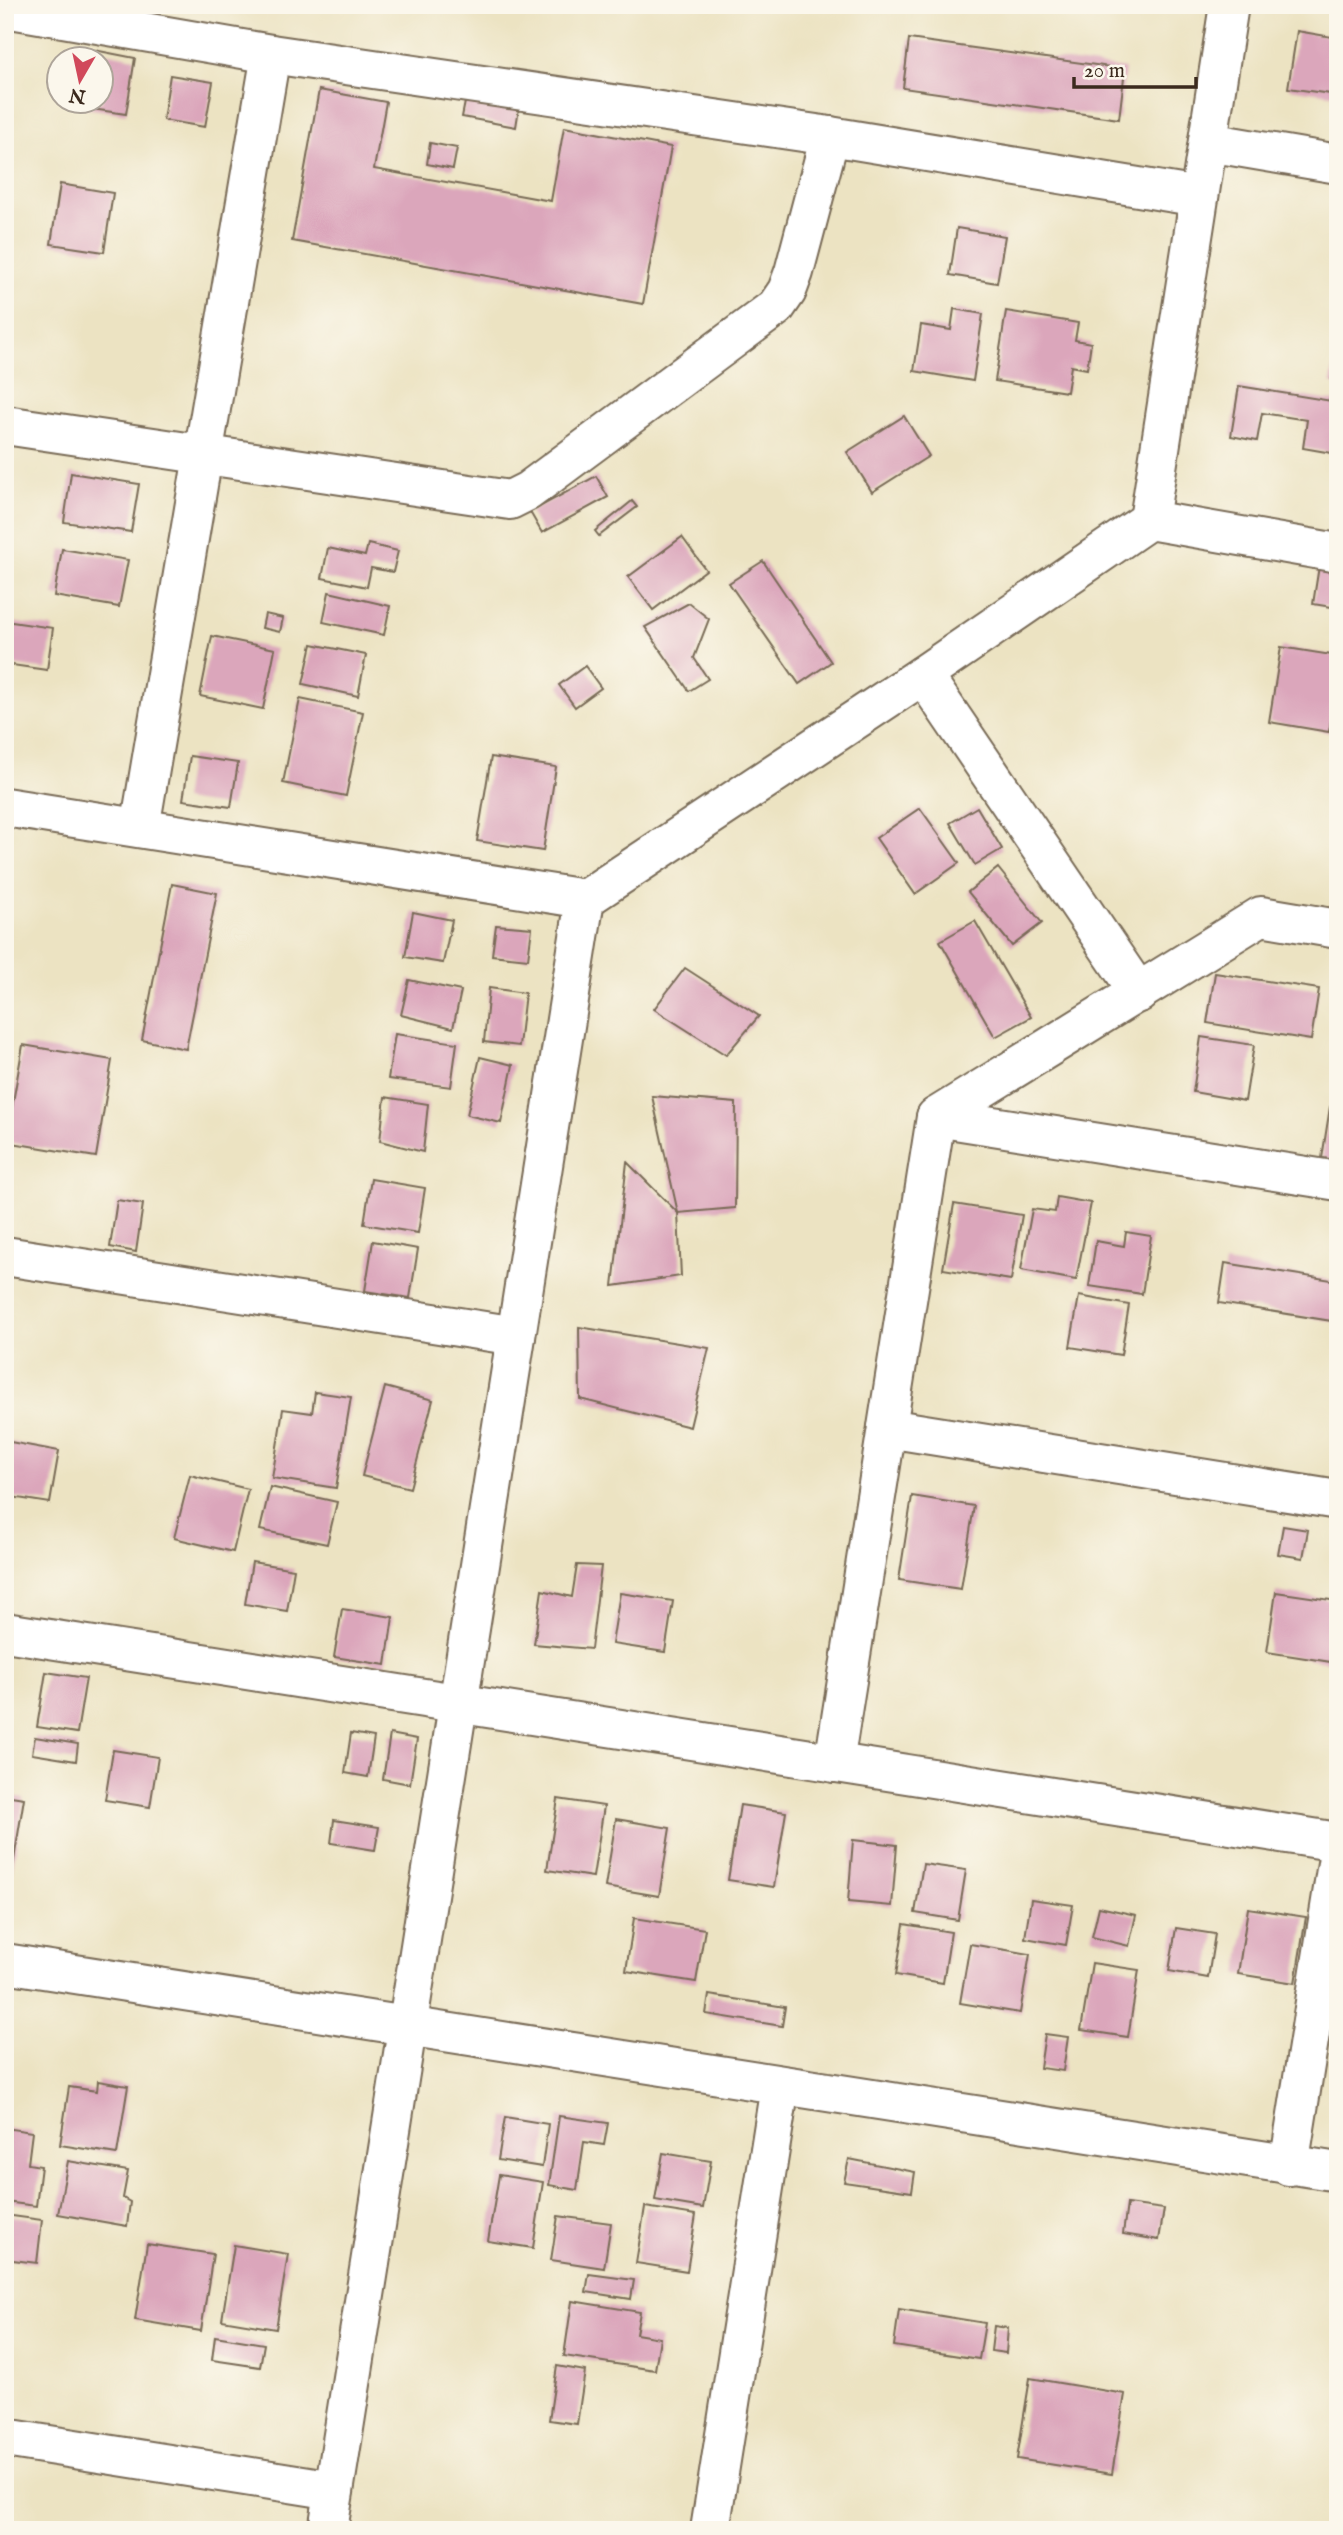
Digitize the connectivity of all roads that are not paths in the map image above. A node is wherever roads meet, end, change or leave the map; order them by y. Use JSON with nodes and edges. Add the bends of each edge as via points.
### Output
{"nodes":[{"id":1,"x":1229,"y":5,"type":"edge"},
{"id":2,"x":5,"y":8,"type":"edge"},
{"id":3,"x":271,"y":54,"type":"junction"},
{"id":4,"x":830,"y":136,"type":"junction"},
{"id":5,"x":1208,"y":142,"type":"junction"},
{"id":6,"x":1338,"y":164,"type":"edge"},
{"id":7,"x":1199,"y":197,"type":"junction"},
{"id":8,"x":5,"y":425,"type":"edge"},
{"id":9,"x":204,"y":454,"type":"junction"},
{"id":10,"x":1149,"y":520,"type":"junction"},
{"id":11,"x":1338,"y":553,"type":"edge"},
{"id":12,"x":923,"y":676,"type":"junction"},
{"id":13,"x":5,"y":807,"type":"edge"},
{"id":14,"x":140,"y":828,"type":"junction"},
{"id":15,"x":585,"y":899,"type":"junction"},
{"id":16,"x":1338,"y":929,"type":"edge"},
{"id":17,"x":1139,"y":993,"type":"junction"},
{"id":18,"x":936,"y":1117,"type":"junction"},
{"id":19,"x":1338,"y":1181,"type":"edge"},
{"id":20,"x":5,"y":1256,"type":"edge"},
{"id":21,"x":516,"y":1336,"type":"junction"},
{"id":22,"x":887,"y":1428,"type":"junction"},
{"id":23,"x":1338,"y":1500,"type":"edge"},
{"id":24,"x":5,"y":1632,"type":"edge"},
{"id":25,"x":458,"y":1703,"type":"junction"},
{"id":26,"x":834,"y":1763,"type":"junction"},
{"id":27,"x":1338,"y":1842,"type":"edge"},
{"id":28,"x":1338,"y":1857,"type":"edge"},
{"id":29,"x":5,"y":1963,"type":"edge"},
{"id":30,"x":407,"y":2027,"type":"junction"},
{"id":31,"x":780,"y":2086,"type":"junction"},
{"id":32,"x":1289,"y":2166,"type":"junction"},
{"id":33,"x":1338,"y":2172,"type":"edge"},
{"id":34,"x":5,"y":2438,"type":"edge"},
{"id":35,"x":334,"y":2490,"type":"junction"},
{"id":36,"x":328,"y":2530,"type":"edge"},
{"id":37,"x":710,"y":2530,"type":"edge"}],
"edges":[{"from":1,"to":5,"type":"street"},
{"from":2,"to":3,"type":"street"},
{"from":3,"to":4,"type":"street"},
{"from":3,"to":9,"type":"street"},
{"from":4,"to":7,"type":"street"},
{"from":4,"to":9,"type":"street","via":[[794,272],[776,306],[528,491],[510,500]]},
{"from":5,"to":6,"type":"street"},
{"from":5,"to":7,"type":"street"},
{"from":7,"to":10,"type":"street"},
{"from":8,"to":9,"type":"street"},
{"from":9,"to":14,"type":"street"},
{"from":10,"to":11,"type":"street"},
{"from":10,"to":12,"type":"street"},
{"from":12,"to":15,"type":"street"},
{"from":12,"to":17,"type":"street"},
{"from":13,"to":14,"type":"street"},
{"from":14,"to":15,"type":"street"},
{"from":15,"to":21,"type":"street"},
{"from":16,"to":17,"type":"street","via":[[1261,916]]},
{"from":17,"to":18,"type":"street"},
{"from":18,"to":19,"type":"street"},
{"from":18,"to":22,"type":"street"},
{"from":20,"to":21,"type":"street"},
{"from":21,"to":25,"type":"street"},
{"from":22,"to":23,"type":"street"},
{"from":22,"to":26,"type":"street"},
{"from":24,"to":25,"type":"street"},
{"from":25,"to":26,"type":"street"},
{"from":25,"to":30,"type":"street"},
{"from":26,"to":27,"type":"street"},
{"from":28,"to":32,"type":"street"},
{"from":29,"to":30,"type":"street"},
{"from":30,"to":31,"type":"street"},
{"from":30,"to":35,"type":"street"},
{"from":31,"to":32,"type":"street"},
{"from":31,"to":37,"type":"street"},
{"from":32,"to":33,"type":"street"},
{"from":34,"to":35,"type":"street"},
{"from":35,"to":36,"type":"street"}]}
